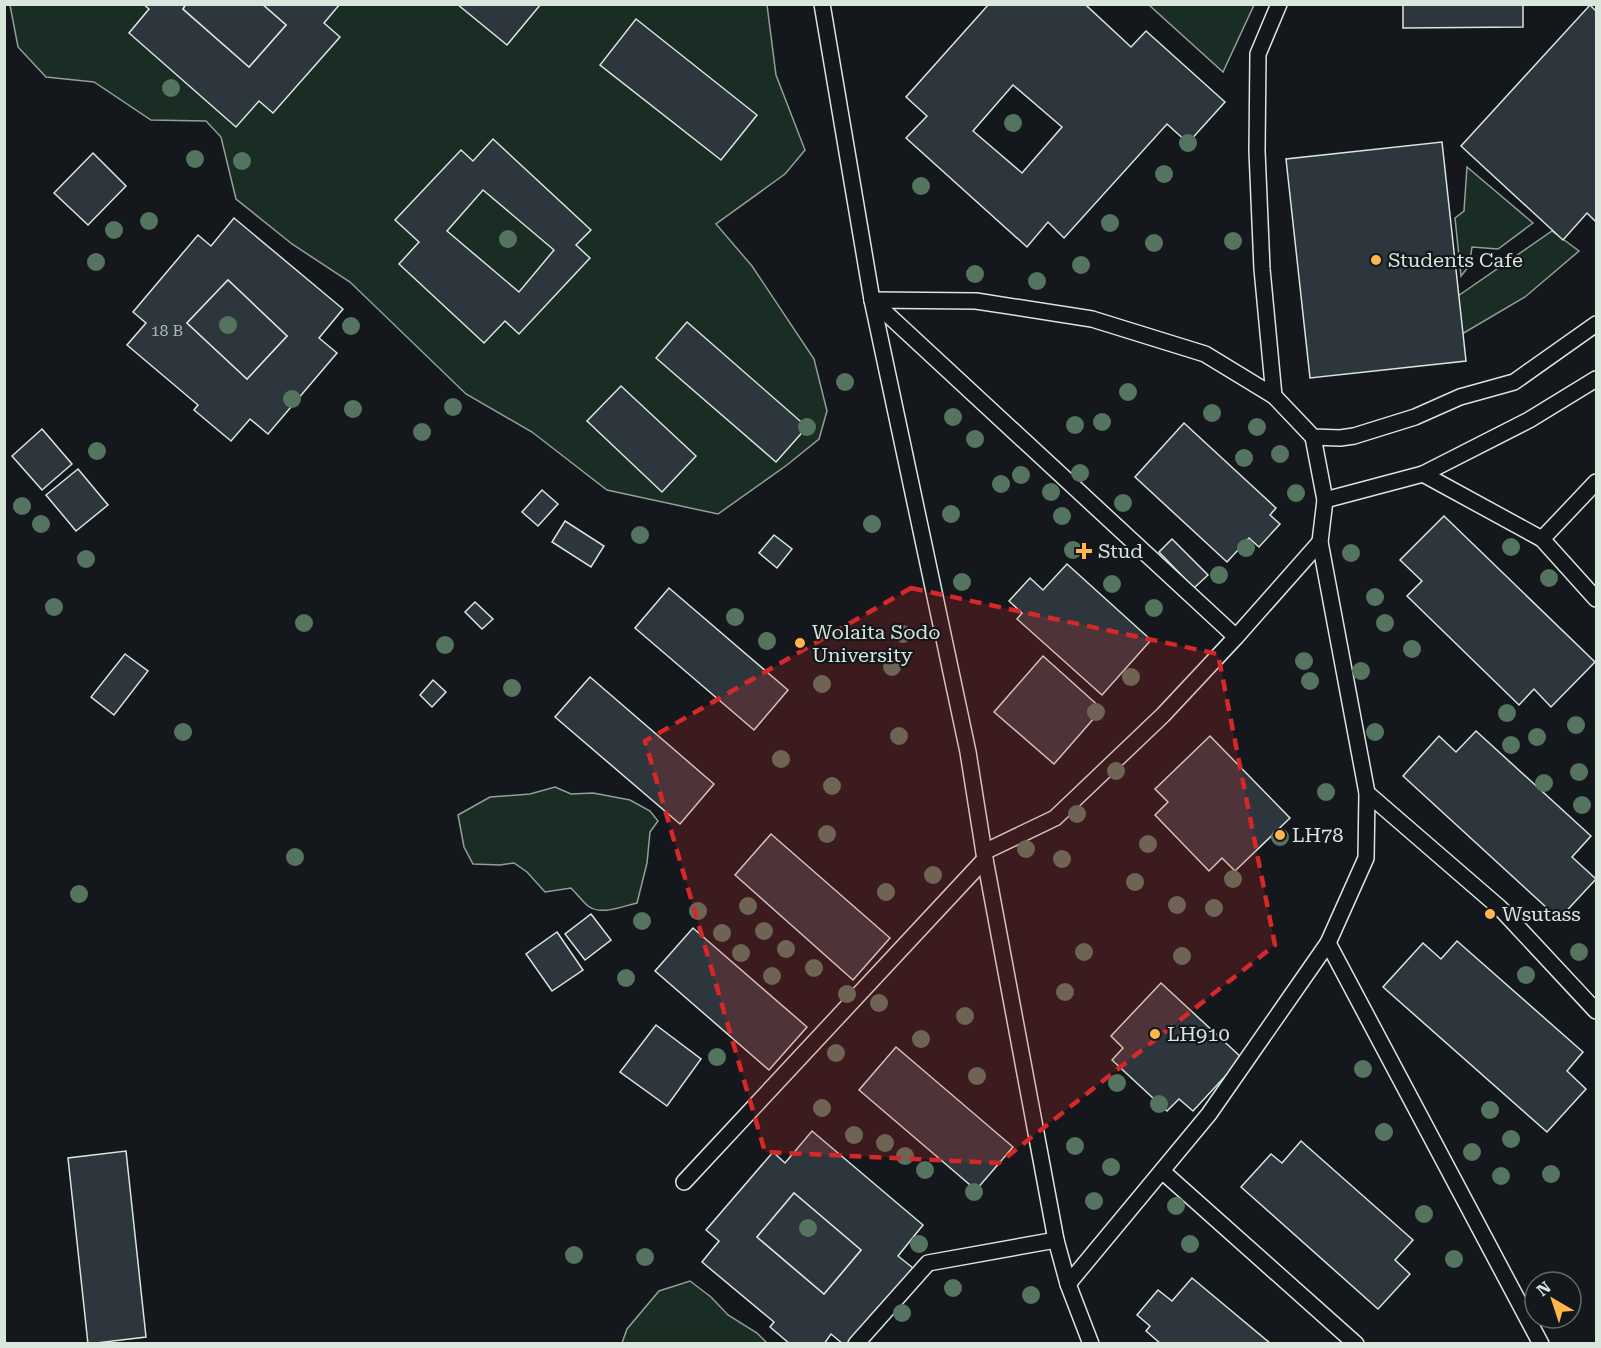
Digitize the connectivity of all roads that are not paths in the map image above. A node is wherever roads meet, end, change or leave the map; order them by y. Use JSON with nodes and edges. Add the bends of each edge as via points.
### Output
{"nodes":[{"id":1,"x":822,"y":4,"type":"edge"},
{"id":2,"x":1279,"y":4,"type":"edge"},
{"id":3,"x":872,"y":300,"type":"junction"},
{"id":4,"x":1593,"y":333,"type":"edge"},
{"id":5,"x":1596,"y":379,"type":"edge"},
{"id":6,"x":1274,"y":396,"type":"junction"},
{"id":7,"x":1313,"y":437,"type":"junction"},
{"id":8,"x":1423,"y":474,"type":"junction"},
{"id":9,"x":1596,"y":482,"type":"edge"},
{"id":10,"x":1325,"y":500,"type":"junction"},
{"id":11,"x":1542,"y":539,"type":"junction"},
{"id":12,"x":1320,"y":542,"type":"junction"},
{"id":13,"x":1596,"y":599,"type":"edge"},
{"id":14,"x":1236,"y":637,"type":"junction"},
{"id":15,"x":1367,"y":793,"type":"junction"},
{"id":16,"x":985,"y":856,"type":"junction"},
{"id":17,"x":1328,"y":943,"type":"junction"},
{"id":18,"x":1596,"y":1011,"type":"edge"},
{"id":19,"x":1162,"y":1171,"type":"junction"},
{"id":20,"x":684,"y":1182,"type":"dead end"},
{"id":21,"x":1056,"y":1240,"type":"junction"},
{"id":22,"x":1068,"y":1284,"type":"junction"},
{"id":23,"x":856,"y":1344,"type":"edge"},
{"id":24,"x":1091,"y":1344,"type":"edge"},
{"id":25,"x":1356,"y":1344,"type":"edge"},
{"id":26,"x":1541,"y":1344,"type":"edge"}],
"edges":[{"from":1,"to":3,"type":"lane"},
{"from":2,"to":6,"type":"lane","via":[[1258,54],[1262,269]]},
{"from":3,"to":6,"type":"lane","via":[[976,301],[1092,319],[1205,354]]},
{"from":3,"to":14,"type":"lane"},
{"from":3,"to":16,"type":"lane","via":[[968,752]]},
{"from":4,"to":7,"type":"lane","via":[[1514,382],[1460,397],[1415,417],[1354,436]]},
{"from":5,"to":8,"type":"lane","via":[[1529,420]]},
{"from":6,"to":7,"type":"lane"},
{"from":7,"to":10,"type":"lane"},
{"from":8,"to":10,"type":"lane"},
{"from":8,"to":11,"type":"lane"},
{"from":9,"to":11,"type":"lane"},
{"from":10,"to":12,"type":"lane"},
{"from":11,"to":13,"type":"lane"},
{"from":12,"to":14,"type":"lane"},
{"from":12,"to":15,"type":"lane"},
{"from":14,"to":16,"type":"lane","via":[[1163,716],[1055,818]]},
{"from":15,"to":17,"type":"lane","via":[[1366,858]]},
{"from":15,"to":18,"type":"lane","via":[[1500,909]]},
{"from":16,"to":20,"type":"lane"},
{"from":16,"to":21,"type":"lane"},
{"from":17,"to":19,"type":"lane","via":[[1209,1114]]},
{"from":17,"to":26,"type":"lane"},
{"from":19,"to":22,"type":"lane"},
{"from":19,"to":25,"type":"lane"},
{"from":21,"to":22,"type":"lane"},
{"from":21,"to":23,"type":"lane","via":[[928,1263]]},
{"from":22,"to":24,"type":"lane"}]}
